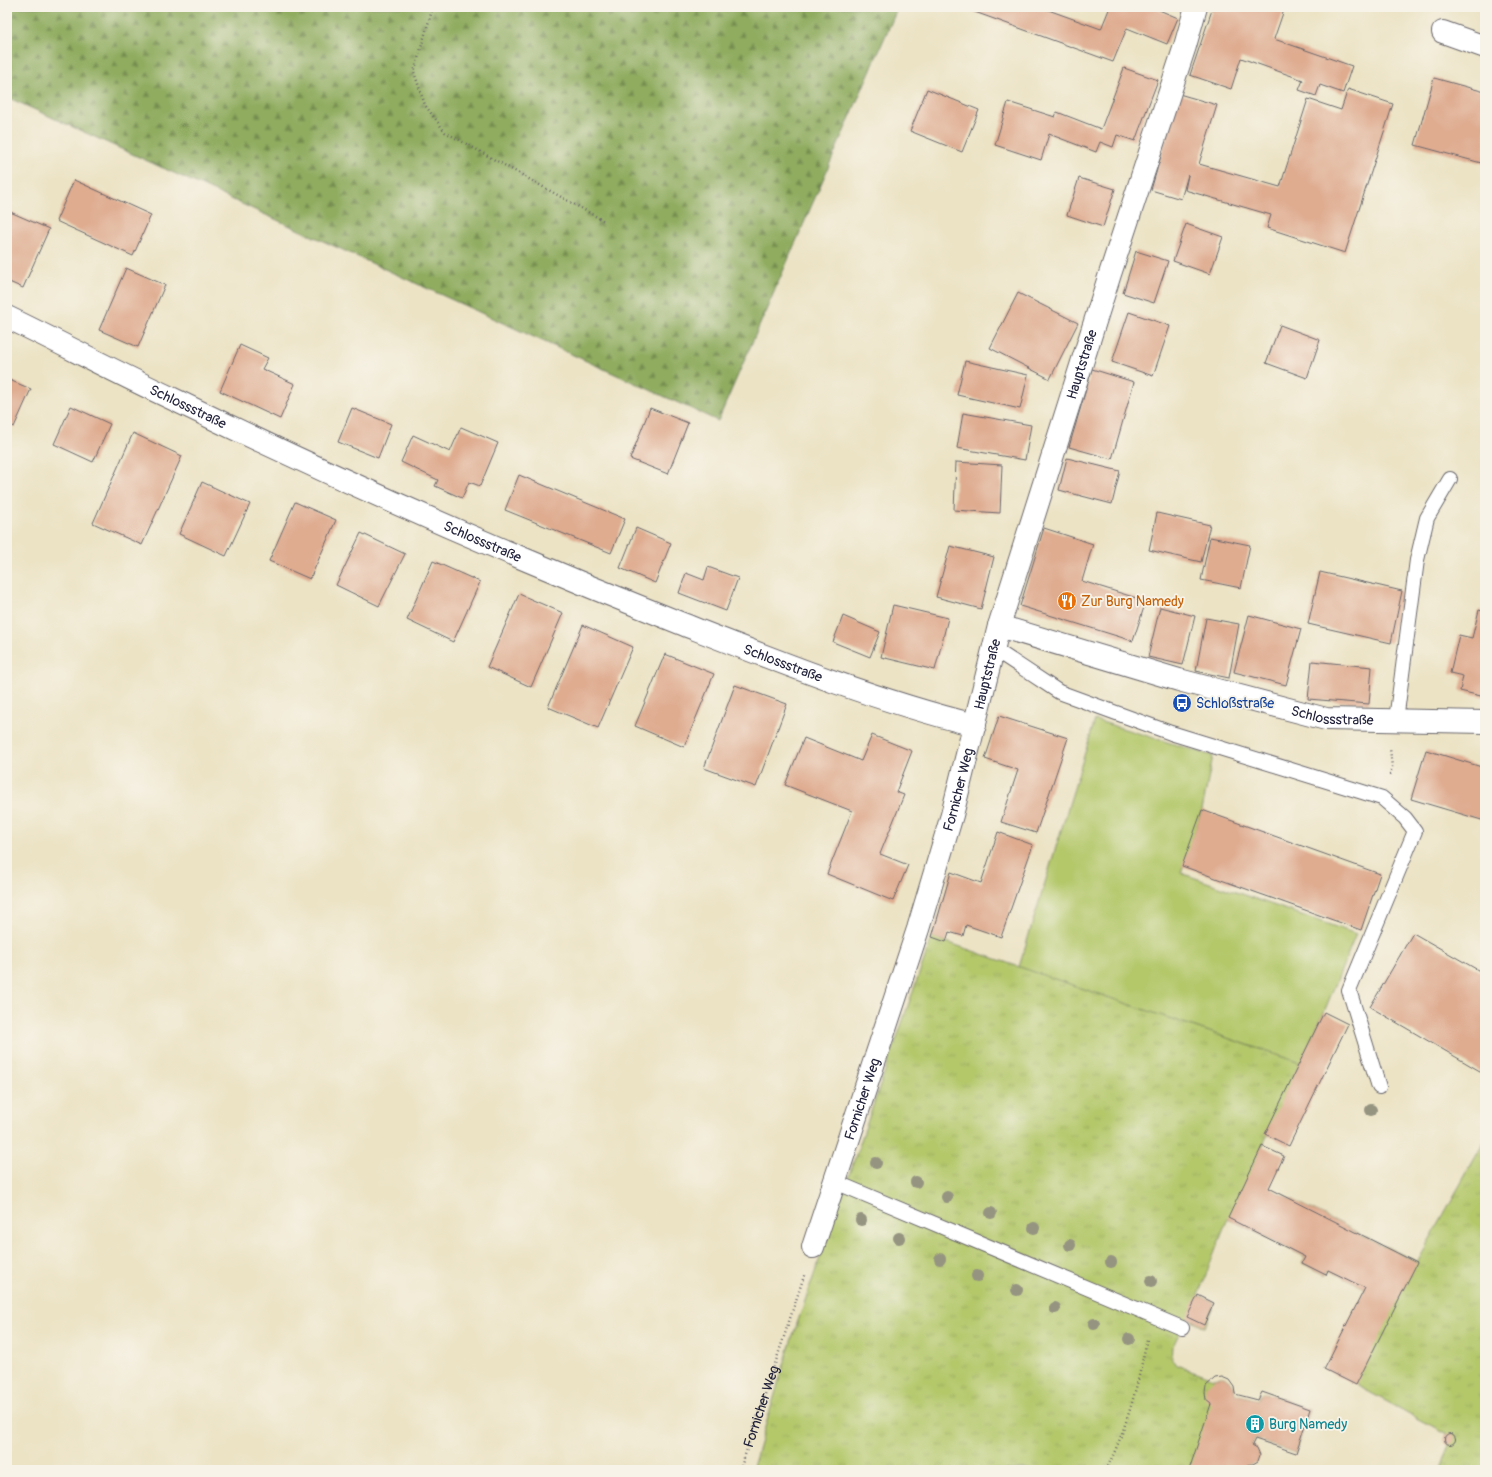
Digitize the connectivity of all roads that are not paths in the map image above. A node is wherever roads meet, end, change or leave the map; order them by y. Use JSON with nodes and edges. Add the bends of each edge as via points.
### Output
{"nodes":[{"id":1,"x":1196,"y":7,"type":"edge"},
{"id":2,"x":1443,"y":32,"type":"dead end"},
{"id":3,"x":1485,"y":47,"type":"edge"},
{"id":4,"x":7,"y":317,"type":"edge"},
{"id":5,"x":1450,"y":479,"type":"dead end"},
{"id":6,"x":999,"y":626,"type":"junction"},
{"id":7,"x":994,"y":649,"type":"junction"},
{"id":8,"x":1396,"y":720,"type":"junction"},
{"id":9,"x":1485,"y":722,"type":"edge"},
{"id":10,"x":975,"y":725,"type":"junction"},
{"id":11,"x":1379,"y":1087,"type":"dead end"},
{"id":12,"x":834,"y":1182,"type":"junction"},
{"id":13,"x":813,"y":1247,"type":"road end"},
{"id":14,"x":1182,"y":1328,"type":"dead end"}],
"edges":[{"from":1,"to":6,"type":"street","name":"Hauptstraße"},
{"from":2,"to":3,"type":"street"},
{"from":4,"to":10,"type":"street","name":"Schlossstraße","via":[[170,398],[381,496],[597,590],[810,674],[926,713]]},
{"from":5,"to":8,"type":"lane","via":[[1427,518],[1417,560]]},
{"from":6,"to":7,"type":"street","name":"Hauptstraße"},
{"from":6,"to":8,"type":"street","name":"Schlossstraße","via":[[1179,680],[1326,719]]},
{"from":7,"to":10,"type":"street","name":"Hauptstraße"},
{"from":7,"to":11,"type":"lane","via":[[1059,692],[1170,733],[1382,798],[1405,818],[1415,831],[1349,990]]},
{"from":8,"to":9,"type":"street","name":"Schlossstraße"},
{"from":10,"to":12,"type":"street","name":"Fornicher Weg","via":[[952,815],[918,929]]},
{"from":12,"to":13,"type":"street","name":"Fornicher Weg"},
{"from":12,"to":14,"type":"lane"}]}
